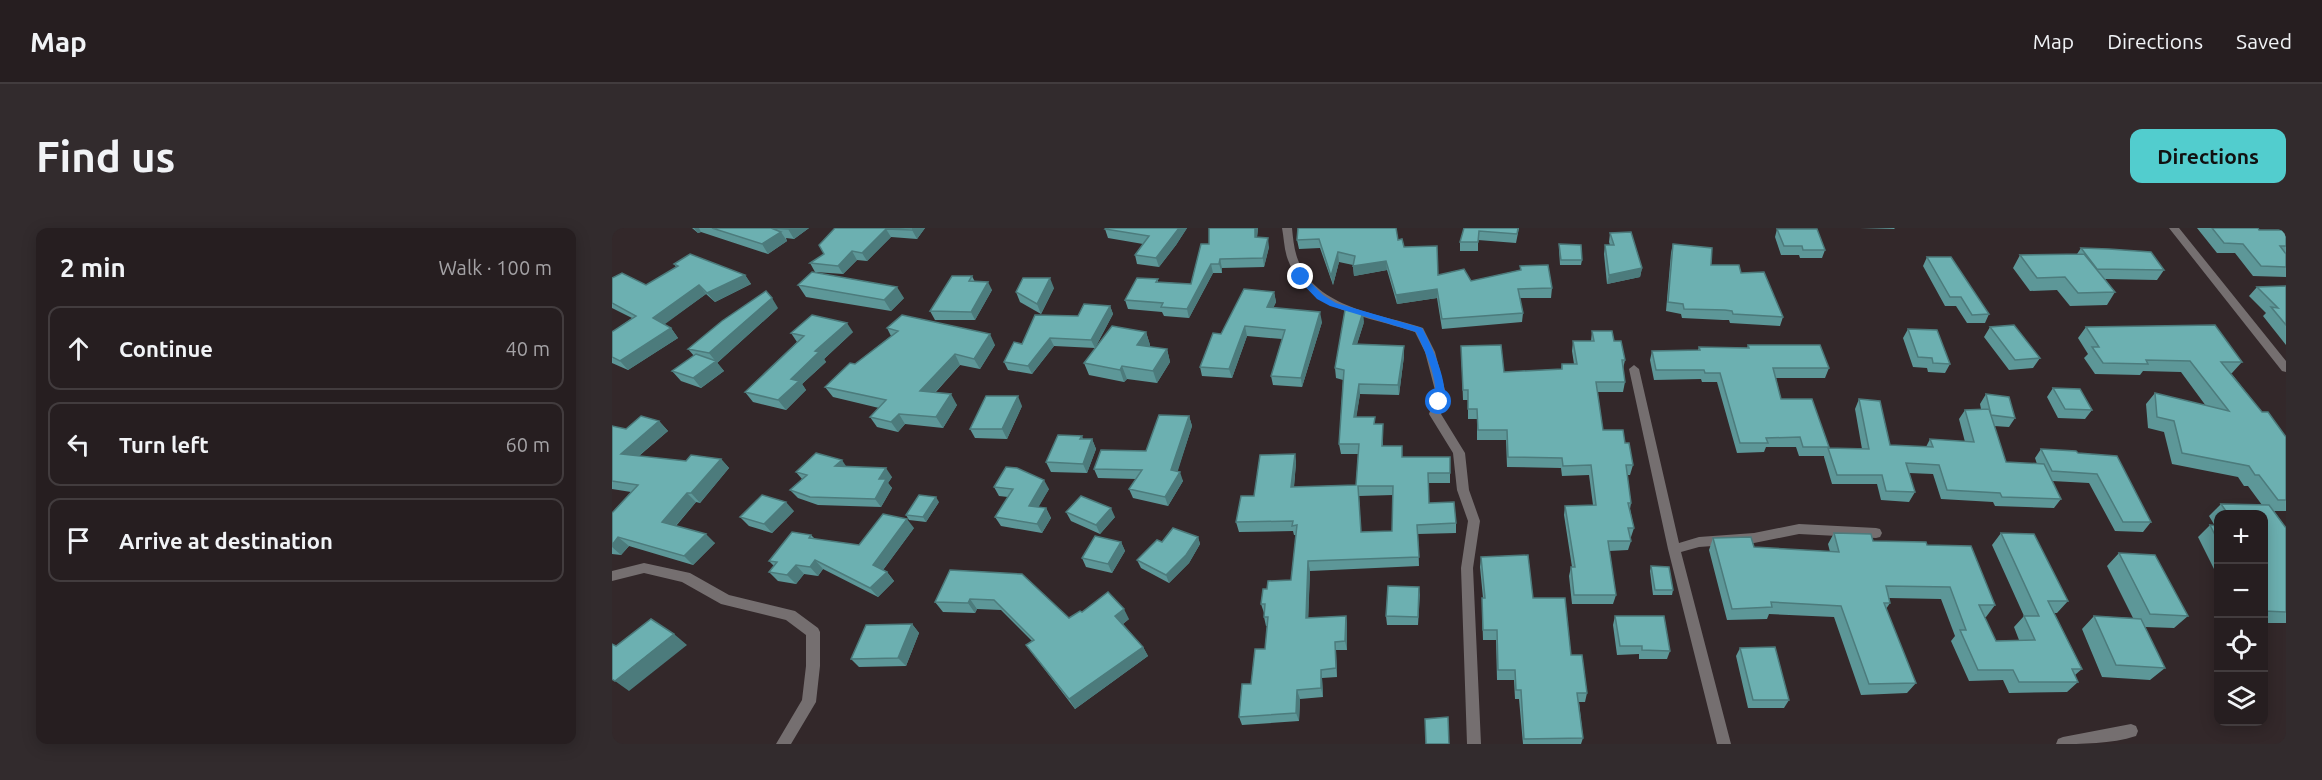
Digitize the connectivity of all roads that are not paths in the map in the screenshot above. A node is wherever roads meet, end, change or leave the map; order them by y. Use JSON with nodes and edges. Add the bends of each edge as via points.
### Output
{"nodes":[{"id":1,"x":1287,"y":228,"type":"edge"},
{"id":2,"x":2174,"y":228,"type":"edge"},
{"id":3,"x":2286,"y":368,"type":"edge"},
{"id":4,"x":1634,"y":369,"type":"dead end"},
{"id":5,"x":1876,"y":532,"type":"dead end"},
{"id":6,"x":1674,"y":549,"type":"junction"},
{"id":7,"x":612,"y":576,"type":"edge"},
{"id":8,"x":2131,"y":731,"type":"dead end"},
{"id":9,"x":783,"y":744,"type":"edge"},
{"id":10,"x":1474,"y":744,"type":"edge"},
{"id":11,"x":1724,"y":744,"type":"edge"},
{"id":12,"x":2063,"y":744,"type":"edge"}],
"edges":[{"from":1,"to":10,"type":"street","via":[[1301,277],[1320,297],[1419,330],[1430,351],[1441,394],[1435,414],[1459,453],[1463,490],[1474,521],[1467,568]]},
{"from":2,"to":3,"type":"street"},
{"from":4,"to":6,"type":"street"},
{"from":5,"to":6,"type":"street","via":[[1800,530],[1699,542]]},
{"from":6,"to":11,"type":"street"},
{"from":7,"to":9,"type":"street","via":[[644,568],[674,574],[726,600],[790,615],[813,632],[808,702]]},
{"from":8,"to":12,"type":"street"}]}
